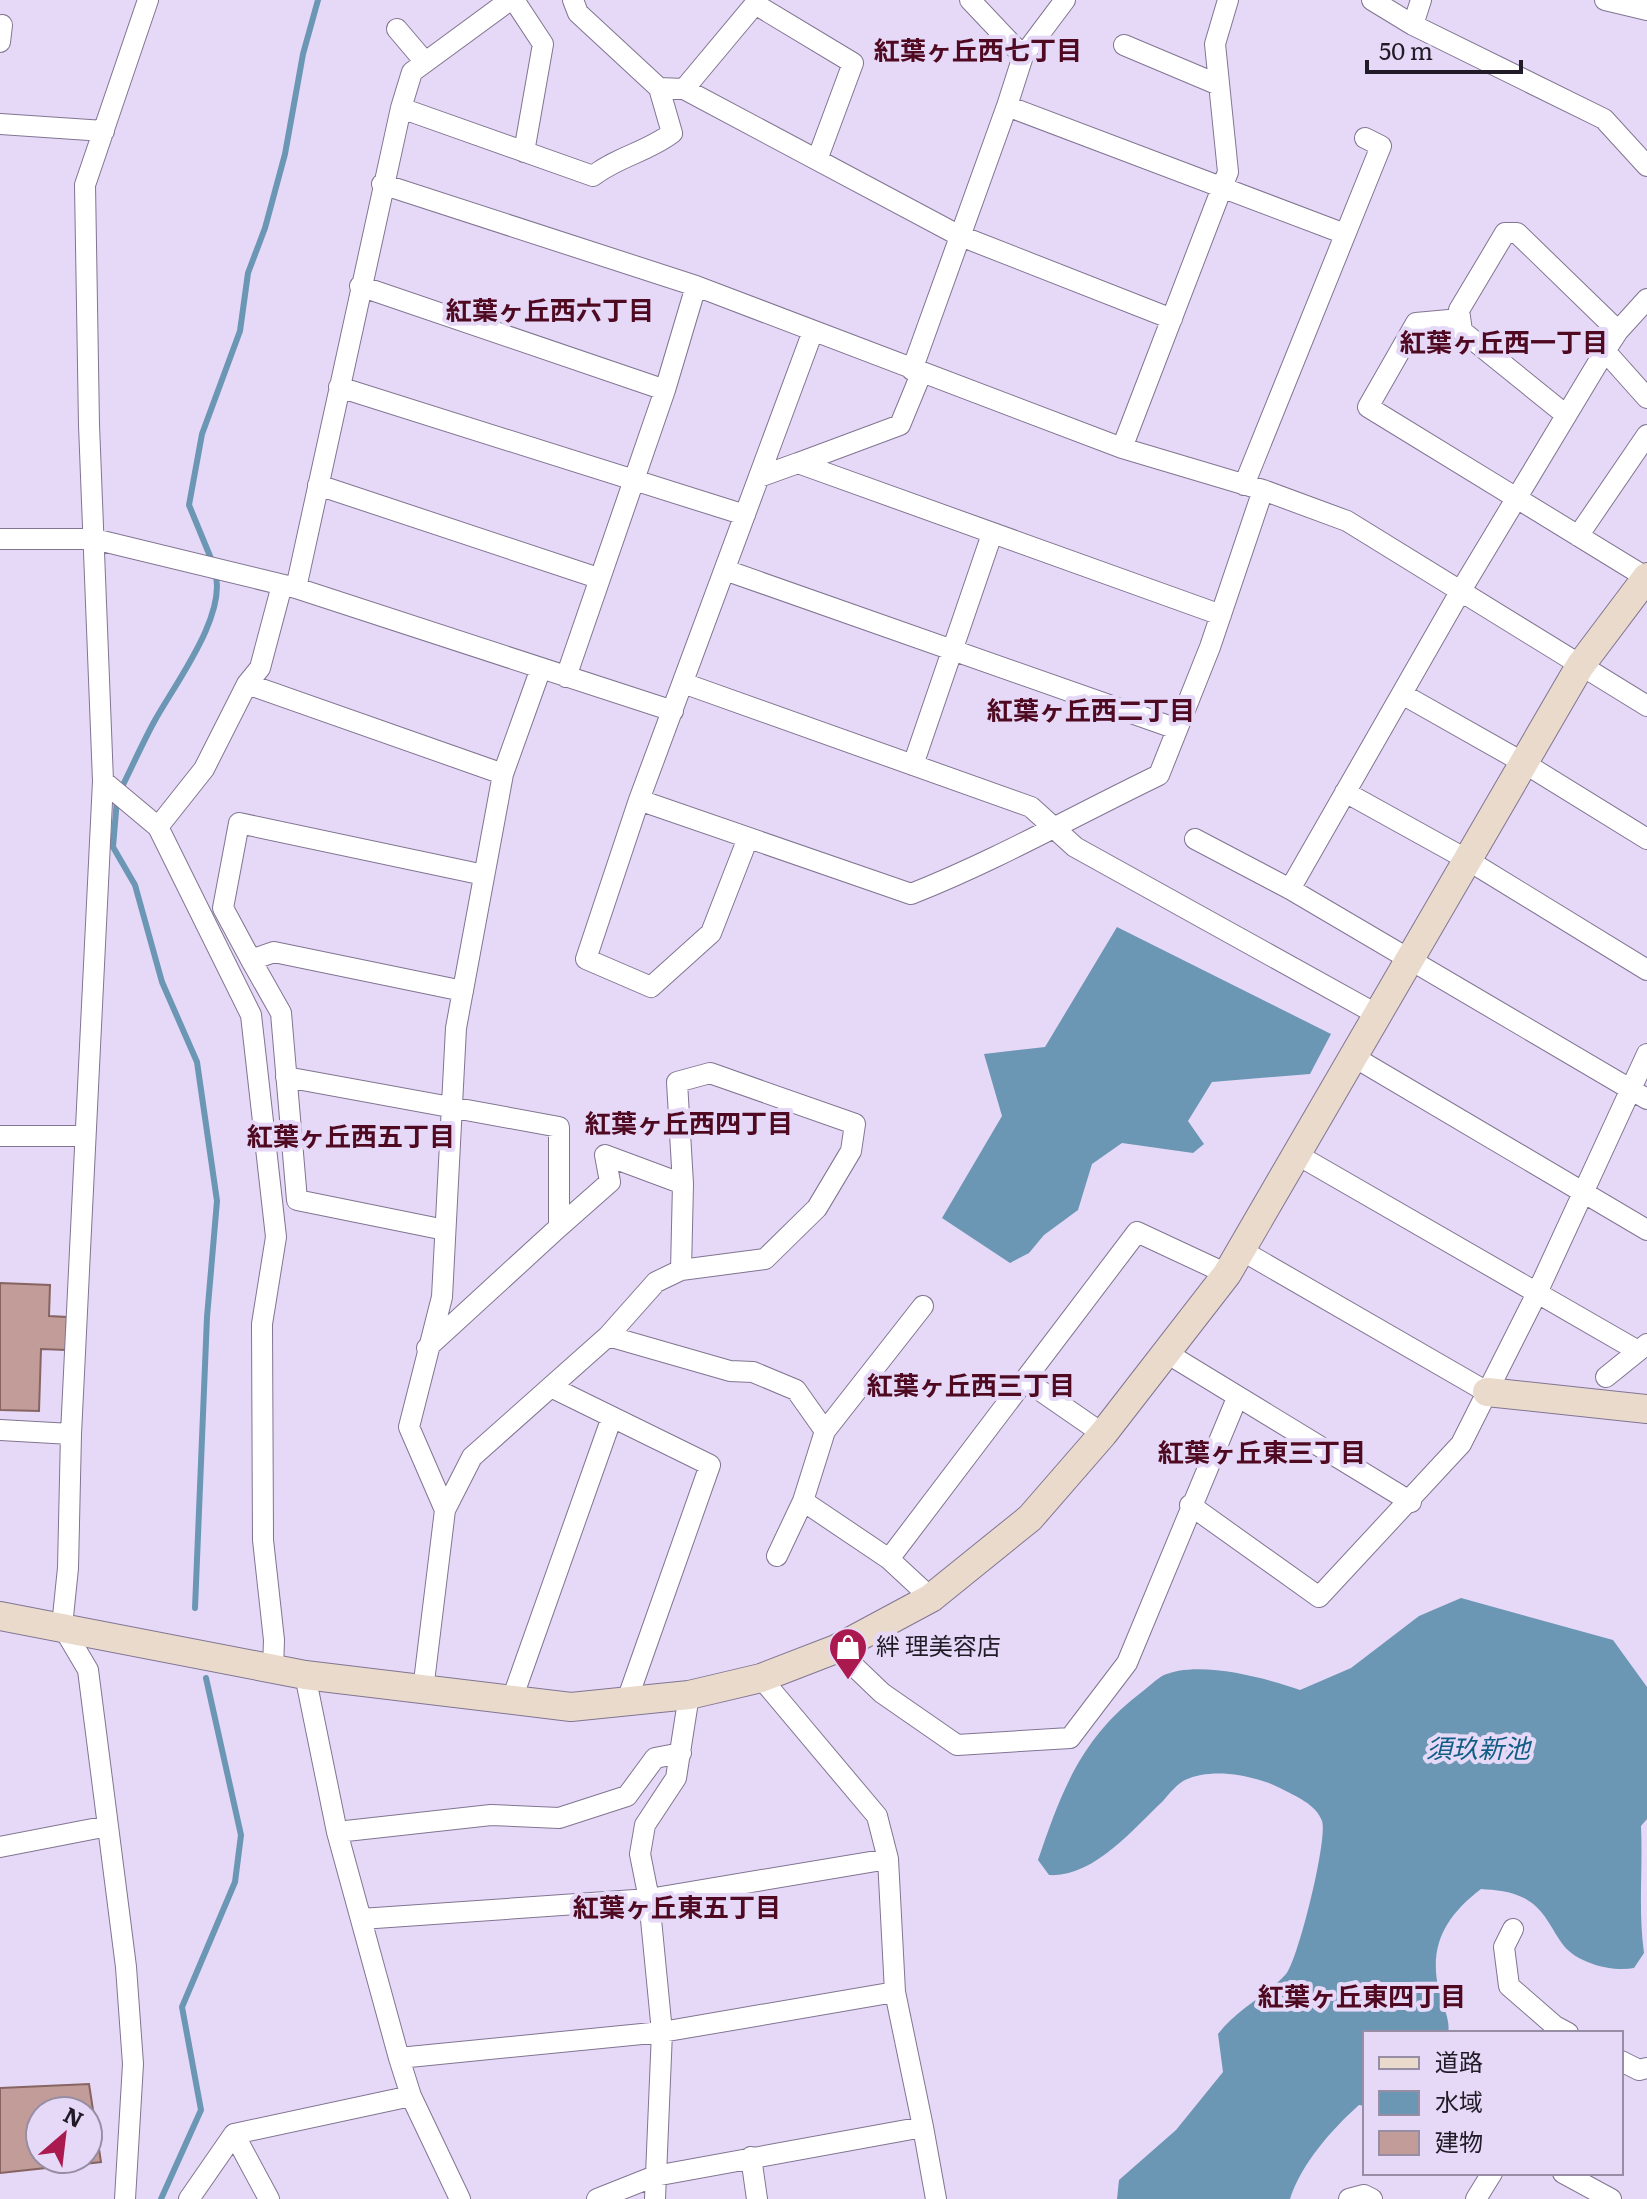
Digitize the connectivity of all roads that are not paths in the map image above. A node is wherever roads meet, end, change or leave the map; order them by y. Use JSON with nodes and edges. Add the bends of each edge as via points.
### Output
{"nodes":[{"id":1,"x":148,"y":0,"type":"edge"},
{"id":2,"x":512,"y":0,"type":"edge"},
{"id":3,"x":573,"y":0,"type":"edge"},
{"id":4,"x":970,"y":0,"type":"edge"},
{"id":5,"x":1065,"y":0,"type":"edge"},
{"id":6,"x":1228,"y":0,"type":"edge"},
{"id":7,"x":1372,"y":0,"type":"edge"},
{"id":8,"x":1421,"y":0,"type":"edge"},
{"id":9,"x":1605,"y":0,"type":"edge"},
{"id":10,"x":1647,"y":10,"type":"edge"},
{"id":11,"x":1413,"y":25,"type":"junction"},
{"id":12,"x":397,"y":29,"type":"dead end"},
{"id":13,"x":1124,"y":45,"type":"dead end"},
{"id":14,"x":1023,"y":56,"type":"junction"},
{"id":15,"x":425,"y":62,"type":"junction"},
{"id":16,"x":1219,"y":85,"type":"junction"},
{"id":17,"x":659,"y":88,"type":"junction"},
{"id":18,"x":684,"y":89,"type":"junction"},
{"id":19,"x":1007,"y":106,"type":"junction"},
{"id":20,"x":401,"y":108,"type":"junction"},
{"id":21,"x":0,"y":124,"type":"edge"},
{"id":22,"x":104,"y":131,"type":"junction"},
{"id":23,"x":1365,"y":138,"type":"dead end"},
{"id":24,"x":524,"y":152,"type":"junction"},
{"id":25,"x":817,"y":160,"type":"junction"},
{"id":26,"x":1647,"y":166,"type":"edge"},
{"id":27,"x":382,"y":184,"type":"junction"},
{"id":28,"x":1223,"y":187,"type":"junction"},
{"id":29,"x":1345,"y":234,"type":"junction"},
{"id":30,"x":958,"y":235,"type":"junction"},
{"id":31,"x":360,"y":286,"type":"junction"},
{"id":32,"x":696,"y":286,"type":"junction"},
{"id":33,"x":1647,"y":299,"type":"edge"},
{"id":34,"x":1172,"y":319,"type":"junction"},
{"id":35,"x":1460,"y":319,"type":"junction"},
{"id":36,"x":813,"y":331,"type":"junction"},
{"id":37,"x":1618,"y":331,"type":"junction"},
{"id":38,"x":1605,"y":351,"type":"junction"},
{"id":39,"x":917,"y":372,"type":"junction"},
{"id":40,"x":339,"y":387,"type":"junction"},
{"id":41,"x":665,"y":390,"type":"junction"},
{"id":42,"x":1647,"y":398,"type":"edge"},
{"id":43,"x":1566,"y":415,"type":"junction"},
{"id":44,"x":1647,"y":435,"type":"edge"},
{"id":45,"x":1122,"y":448,"type":"junction"},
{"id":46,"x":798,"y":463,"type":"junction"},
{"id":47,"x":759,"y":477,"type":"junction"},
{"id":48,"x":635,"y":480,"type":"junction"},
{"id":49,"x":318,"y":485,"type":"junction"},
{"id":50,"x":1254,"y":488,"type":"junction"},
{"id":51,"x":1516,"y":499,"type":"junction"},
{"id":52,"x":745,"y":515,"type":"junction"},
{"id":53,"x":992,"y":534,"type":"junction"},
{"id":54,"x":1578,"y":536,"type":"junction"},
{"id":55,"x":0,"y":539,"type":"edge"},
{"id":56,"x":94,"y":539,"type":"junction"},
{"id":57,"x":725,"y":570,"type":"junction"},
{"id":58,"x":1647,"y":577,"type":"edge"},
{"id":59,"x":598,"y":578,"type":"junction"},
{"id":60,"x":289,"y":586,"type":"junction"},
{"id":61,"x":1460,"y":592,"type":"junction"},
{"id":62,"x":1221,"y":615,"type":"junction"},
{"id":63,"x":950,"y":649,"type":"junction"},
{"id":64,"x":1580,"y":666,"type":"junction"},
{"id":65,"x":541,"y":668,"type":"junction"},
{"id":66,"x":566,"y":677,"type":"junction"},
{"id":67,"x":683,"y":683,"type":"junction"},
{"id":68,"x":247,"y":684,"type":"junction"},
{"id":69,"x":1402,"y":694,"type":"junction"},
{"id":70,"x":1647,"y":706,"type":"edge"},
{"id":71,"x":673,"y":711,"type":"junction"},
{"id":72,"x":1177,"y":729,"type":"junction"},
{"id":73,"x":1524,"y":763,"type":"junction"},
{"id":74,"x":913,"y":765,"type":"junction"},
{"id":75,"x":503,"y":774,"type":"junction"},
{"id":76,"x":103,"y":781,"type":"junction"},
{"id":77,"x":1345,"y":792,"type":"junction"},
{"id":78,"x":639,"y":800,"type":"junction"},
{"id":79,"x":158,"y":827,"type":"junction"},
{"id":80,"x":1050,"y":827,"type":"junction"},
{"id":81,"x":748,"y":838,"type":"junction"},
{"id":82,"x":1195,"y":839,"type":"dead end"},
{"id":83,"x":1647,"y":839,"type":"edge"},
{"id":84,"x":1466,"y":859,"type":"junction"},
{"id":85,"x":484,"y":875,"type":"junction"},
{"id":86,"x":1290,"y":889,"type":"junction"},
{"id":87,"x":1411,"y":959,"type":"junction"},
{"id":88,"x":251,"y":960,"type":"junction"},
{"id":89,"x":1647,"y":970,"type":"edge"},
{"id":90,"x":463,"y":991,"type":"junction"},
{"id":91,"x":1378,"y":1015,"type":"junction"},
{"id":92,"x":1647,"y":1054,"type":"edge"},
{"id":93,"x":1354,"y":1057,"type":"junction"},
{"id":94,"x":286,"y":1077,"type":"junction"},
{"id":95,"x":1639,"y":1094,"type":"edge"},
{"id":96,"x":452,"y":1109,"type":"junction"},
{"id":97,"x":0,"y":1136,"type":"edge"},
{"id":98,"x":85,"y":1136,"type":"junction"},
{"id":99,"x":1296,"y":1154,"type":"junction"},
{"id":100,"x":683,"y":1184,"type":"junction"},
{"id":101,"x":1583,"y":1190,"type":"junction"},
{"id":102,"x":559,"y":1227,"type":"junction"},
{"id":103,"x":445,"y":1230,"type":"junction"},
{"id":104,"x":1647,"y":1230,"type":"edge"},
{"id":105,"x":1234,"y":1262,"type":"junction"},
{"id":106,"x":681,"y":1270,"type":"junction"},
{"id":107,"x":1536,"y":1295,"type":"junction"},
{"id":108,"x":923,"y":1306,"type":"dead end"},
{"id":109,"x":608,"y":1336,"type":"junction"},
{"id":110,"x":426,"y":1348,"type":"junction"},
{"id":111,"x":1642,"y":1348,"type":"edge"},
{"id":112,"x":1165,"y":1352,"type":"junction"},
{"id":113,"x":1606,"y":1377,"type":"dead end"},
{"id":114,"x":1025,"y":1380,"type":"junction"},
{"id":115,"x":551,"y":1387,"type":"junction"},
{"id":116,"x":1487,"y":1392,"type":"junction"},
{"id":117,"x":1237,"y":1398,"type":"junction"},
{"id":118,"x":1647,"y":1409,"type":"edge"},
{"id":119,"x":612,"y":1417,"type":"junction"},
{"id":120,"x":0,"y":1430,"type":"edge"},
{"id":121,"x":825,"y":1431,"type":"junction"},
{"id":122,"x":71,"y":1434,"type":"junction"},
{"id":123,"x":1103,"y":1434,"type":"junction"},
{"id":124,"x":803,"y":1501,"type":"junction"},
{"id":125,"x":1411,"y":1502,"type":"junction"},
{"id":126,"x":1190,"y":1505,"type":"junction"},
{"id":127,"x":445,"y":1510,"type":"junction"},
{"id":128,"x":777,"y":1556,"type":"dead end"},
{"id":129,"x":889,"y":1559,"type":"junction"},
{"id":130,"x":931,"y":1598,"type":"junction"},
{"id":131,"x":0,"y":1616,"type":"edge"},
{"id":132,"x":62,"y":1626,"type":"junction"},
{"id":133,"x":836,"y":1649,"type":"junction"},
{"id":134,"x":273,"y":1669,"type":"junction"},
{"id":135,"x":305,"y":1675,"type":"junction"},
{"id":136,"x":761,"y":1678,"type":"junction"},
{"id":137,"x":423,"y":1690,"type":"junction"},
{"id":138,"x":689,"y":1695,"type":"junction"},
{"id":139,"x":511,"y":1702,"type":"junction"},
{"id":140,"x":626,"y":1703,"type":"junction"},
{"id":141,"x":681,"y":1753,"type":"junction"},
{"id":142,"x":108,"y":1826,"type":"junction"},
{"id":143,"x":337,"y":1832,"type":"junction"},
{"id":144,"x":0,"y":1847,"type":"edge"},
{"id":145,"x":888,"y":1859,"type":"junction"},
{"id":146,"x":649,"y":1899,"type":"junction"},
{"id":147,"x":361,"y":1919,"type":"junction"},
{"id":148,"x":1513,"y":1929,"type":"dead end"},
{"id":149,"x":895,"y":1992,"type":"junction"},
{"id":150,"x":1564,"y":2031,"type":"edge"},
{"id":151,"x":662,"y":2032,"type":"junction"},
{"id":152,"x":399,"y":2058,"type":"junction"},
{"id":153,"x":1623,"y":2062,"type":"edge"},
{"id":154,"x":1647,"y":2068,"type":"edge"},
{"id":155,"x":411,"y":2096,"type":"junction"},
{"id":156,"x":923,"y":2127,"type":"junction"},
{"id":157,"x":234,"y":2134,"type":"junction"},
{"id":158,"x":751,"y":2157,"type":"junction"},
{"id":159,"x":1491,"y":2175,"type":"edge"},
{"id":160,"x":1567,"y":2175,"type":"edge"},
{"id":161,"x":655,"y":2176,"type":"junction"},
{"id":162,"x":125,"y":2199,"type":"edge"},
{"id":163,"x":189,"y":2199,"type":"edge"},
{"id":164,"x":269,"y":2199,"type":"edge"},
{"id":165,"x":460,"y":2199,"type":"edge"},
{"id":166,"x":597,"y":2199,"type":"edge"},
{"id":167,"x":655,"y":2199,"type":"edge"},
{"id":168,"x":757,"y":2199,"type":"edge"},
{"id":169,"x":936,"y":2199,"type":"edge"},
{"id":170,"x":1349,"y":2199,"type":"edge"},
{"id":171,"x":1372,"y":2199,"type":"edge"},
{"id":172,"x":1476,"y":2199,"type":"edge"},
{"id":173,"x":1611,"y":2199,"type":"edge"}],
"edges":[{"from":1,"to":22,"type":"street"},
{"from":2,"to":15,"type":"street"},
{"from":2,"to":24,"type":"street","via":[[543,44]]},
{"from":3,"to":17,"type":"street","via":[[578,13]]},
{"from":4,"to":14,"type":"street"},
{"from":5,"to":14,"type":"street"},
{"from":6,"to":16,"type":"street","via":[[1215,44]]},
{"from":7,"to":11,"type":"street"},
{"from":8,"to":11,"type":"street"},
{"from":9,"to":10,"type":"street"},
{"from":11,"to":26,"type":"street","via":[[1604,119]]},
{"from":12,"to":15,"type":"street"},
{"from":13,"to":16,"type":"street"},
{"from":14,"to":19,"type":"street"},
{"from":15,"to":20,"type":"street","via":[[412,72]]},
{"from":16,"to":28,"type":"street","via":[[1228,172]]},
{"from":17,"to":18,"type":"street"},
{"from":17,"to":24,"type":"street","via":[[672,133],[653,148],[611,162],[593,176]]},
{"from":18,"to":25,"type":"street"},
{"from":18,"to":25,"type":"street","via":[[755,4],[853,63]]},
{"from":19,"to":28,"type":"street"},
{"from":19,"to":30,"type":"street"},
{"from":20,"to":24,"type":"street"},
{"from":20,"to":27,"type":"street"},
{"from":21,"to":22,"type":"street"},
{"from":22,"to":56,"type":"street","via":[[85,185]]},
{"from":23,"to":29,"type":"street","via":[[1381,146]]},
{"from":25,"to":30,"type":"street"},
{"from":27,"to":31,"type":"street"},
{"from":27,"to":32,"type":"street"},
{"from":28,"to":29,"type":"street"},
{"from":28,"to":34,"type":"street"},
{"from":29,"to":50,"type":"street"},
{"from":30,"to":34,"type":"street"},
{"from":30,"to":39,"type":"street"},
{"from":31,"to":40,"type":"street"},
{"from":31,"to":41,"type":"street"},
{"from":32,"to":36,"type":"street"},
{"from":32,"to":41,"type":"street"},
{"from":33,"to":37,"type":"street"},
{"from":34,"to":45,"type":"street"},
{"from":35,"to":37,"type":"street","via":[[1459,310],[1505,233],[1517,233]]},
{"from":35,"to":43,"type":"street","via":[[1462,331]]},
{"from":35,"to":51,"type":"street","via":[[1416,323],[1368,407]]},
{"from":36,"to":39,"type":"street"},
{"from":36,"to":47,"type":"street"},
{"from":37,"to":38,"type":"street"},
{"from":38,"to":42,"type":"street"},
{"from":38,"to":43,"type":"street"},
{"from":39,"to":45,"type":"street"},
{"from":39,"to":46,"type":"street","via":[[900,425]]},
{"from":40,"to":48,"type":"street"},
{"from":40,"to":49,"type":"street"},
{"from":41,"to":48,"type":"street"},
{"from":43,"to":51,"type":"street"},
{"from":44,"to":54,"type":"street"},
{"from":45,"to":50,"type":"street"},
{"from":46,"to":47,"type":"street"},
{"from":46,"to":53,"type":"street"},
{"from":47,"to":52,"type":"street"},
{"from":48,"to":52,"type":"street"},
{"from":48,"to":59,"type":"street"},
{"from":49,"to":59,"type":"street"},
{"from":49,"to":60,"type":"street"},
{"from":50,"to":61,"type":"street","via":[[1347,521]]},
{"from":50,"to":62,"type":"street"},
{"from":51,"to":54,"type":"street"},
{"from":51,"to":61,"type":"street"},
{"from":52,"to":57,"type":"street"},
{"from":53,"to":62,"type":"street"},
{"from":53,"to":63,"type":"street"},
{"from":54,"to":58,"type":"street"},
{"from":55,"to":56,"type":"street"},
{"from":56,"to":60,"type":"street"},
{"from":56,"to":76,"type":"street"},
{"from":57,"to":63,"type":"street"},
{"from":57,"to":67,"type":"street"},
{"from":58,"to":64,"type":"street"},
{"from":59,"to":66,"type":"street"},
{"from":60,"to":65,"type":"street"},
{"from":60,"to":68,"type":"street","via":[[260,668]]},
{"from":61,"to":64,"type":"street"},
{"from":61,"to":69,"type":"street"},
{"from":62,"to":72,"type":"street"},
{"from":63,"to":72,"type":"street"},
{"from":63,"to":74,"type":"street"},
{"from":64,"to":70,"type":"street"},
{"from":64,"to":73,"type":"street"},
{"from":65,"to":66,"type":"street"},
{"from":65,"to":75,"type":"street"},
{"from":66,"to":71,"type":"street"},
{"from":67,"to":71,"type":"street"},
{"from":67,"to":74,"type":"street"},
{"from":68,"to":75,"type":"street"},
{"from":68,"to":79,"type":"street","via":[[204,769]]},
{"from":69,"to":73,"type":"street"},
{"from":69,"to":77,"type":"street"},
{"from":71,"to":78,"type":"street"},
{"from":72,"to":80,"type":"street","via":[[1159,775]]},
{"from":73,"to":83,"type":"street"},
{"from":73,"to":84,"type":"street"},
{"from":74,"to":80,"type":"street","via":[[1031,807]]},
{"from":75,"to":85,"type":"street"},
{"from":76,"to":79,"type":"street"},
{"from":76,"to":98,"type":"street"},
{"from":77,"to":84,"type":"street"},
{"from":77,"to":86,"type":"street"},
{"from":78,"to":81,"type":"street"},
{"from":78,"to":81,"type":"street","via":[[586,959],[651,987],[711,933]]},
{"from":79,"to":134,"type":"street","via":[[251,1015],[276,1237],[262,1324],[263,1540]]},
{"from":80,"to":81,"type":"street","via":[[979,867],[911,894]]},
{"from":80,"to":91,"type":"street","via":[[1075,847]]},
{"from":82,"to":86,"type":"street"},
{"from":84,"to":87,"type":"street"},
{"from":84,"to":89,"type":"street"},
{"from":85,"to":88,"type":"street","via":[[239,823],[223,908]]},
{"from":85,"to":90,"type":"street"},
{"from":86,"to":87,"type":"street"},
{"from":87,"to":91,"type":"street"},
{"from":87,"to":95,"type":"street"},
{"from":88,"to":90,"type":"street","via":[[274,952]]},
{"from":88,"to":94,"type":"street","via":[[281,1013]]},
{"from":90,"to":96,"type":"street"},
{"from":91,"to":93,"type":"street"},
{"from":92,"to":95,"type":"street"},
{"from":93,"to":99,"type":"street"},
{"from":93,"to":101,"type":"street"},
{"from":94,"to":96,"type":"street"},
{"from":94,"to":103,"type":"street","via":[[297,1200]]},
{"from":95,"to":101,"type":"street"},
{"from":96,"to":102,"type":"street","via":[[559,1127]]},
{"from":96,"to":103,"type":"street"},
{"from":97,"to":98,"type":"street"},
{"from":98,"to":122,"type":"street"},
{"from":99,"to":105,"type":"street"},
{"from":99,"to":107,"type":"street"},
{"from":100,"to":102,"type":"street","via":[[605,1155],[610,1182]]},
{"from":100,"to":106,"type":"street"},
{"from":100,"to":106,"type":"street","via":[[677,1082],[710,1073],[855,1124],[851,1151],[817,1208],[765,1259]]},
{"from":101,"to":104,"type":"street"},
{"from":101,"to":107,"type":"street"},
{"from":102,"to":110,"type":"street"},
{"from":103,"to":110,"type":"street","via":[[442,1297]]},
{"from":105,"to":112,"type":"street"},
{"from":105,"to":114,"type":"street","via":[[1137,1232]]},
{"from":105,"to":116,"type":"street"},
{"from":106,"to":109,"type":"street","via":[[656,1282]]},
{"from":107,"to":111,"type":"street"},
{"from":107,"to":116,"type":"street"},
{"from":108,"to":121,"type":"street"},
{"from":109,"to":115,"type":"street"},
{"from":109,"to":121,"type":"street","via":[[730,1371],[753,1372],[796,1390]]},
{"from":110,"to":127,"type":"street","via":[[409,1427]]},
{"from":111,"to":113,"type":"street"},
{"from":112,"to":117,"type":"street"},
{"from":112,"to":123,"type":"street"},
{"from":114,"to":123,"type":"street"},
{"from":114,"to":129,"type":"street"},
{"from":115,"to":119,"type":"street"},
{"from":115,"to":127,"type":"street","via":[[472,1457]]},
{"from":116,"to":118,"type":"street"},
{"from":116,"to":125,"type":"street","via":[[1461,1444]]},
{"from":117,"to":125,"type":"street"},
{"from":117,"to":126,"type":"street"},
{"from":119,"to":139,"type":"street"},
{"from":119,"to":140,"type":"street","via":[[710,1465]]},
{"from":120,"to":122,"type":"street"},
{"from":121,"to":124,"type":"street"},
{"from":122,"to":132,"type":"street"},
{"from":123,"to":130,"type":"street","via":[[1030,1518]]},
{"from":124,"to":128,"type":"street"},
{"from":124,"to":129,"type":"street"},
{"from":125,"to":126,"type":"street","via":[[1319,1597]]},
{"from":126,"to":133,"type":"street","via":[[1127,1663],[1070,1738],[957,1745],[882,1693]]},
{"from":127,"to":137,"type":"street"},
{"from":129,"to":130,"type":"street"},
{"from":130,"to":133,"type":"street"},
{"from":131,"to":132,"type":"street"},
{"from":132,"to":134,"type":"street"},
{"from":132,"to":142,"type":"street","via":[[88,1670]]},
{"from":133,"to":136,"type":"street"},
{"from":134,"to":135,"type":"street"},
{"from":135,"to":137,"type":"street"},
{"from":135,"to":143,"type":"street"},
{"from":136,"to":138,"type":"street"},
{"from":136,"to":145,"type":"street","via":[[877,1816]]},
{"from":137,"to":139,"type":"street"},
{"from":138,"to":140,"type":"street"},
{"from":138,"to":141,"type":"street"},
{"from":139,"to":140,"type":"street","via":[[571,1707]]},
{"from":141,"to":143,"type":"street","via":[[655,1758],[627,1796],[559,1818],[491,1815]]},
{"from":141,"to":146,"type":"street","via":[[676,1778],[645,1825],[640,1854]]},
{"from":142,"to":144,"type":"street"},
{"from":142,"to":162,"type":"street","via":[[133,2064]]},
{"from":143,"to":147,"type":"street"},
{"from":145,"to":146,"type":"street"},
{"from":145,"to":149,"type":"street"},
{"from":146,"to":147,"type":"street"},
{"from":146,"to":151,"type":"street"},
{"from":147,"to":152,"type":"street"},
{"from":148,"to":150,"type":"street","via":[[1504,1947],[1509,1986]]},
{"from":149,"to":151,"type":"street"},
{"from":149,"to":156,"type":"street"},
{"from":151,"to":152,"type":"street"},
{"from":151,"to":161,"type":"street"},
{"from":152,"to":155,"type":"street"},
{"from":153,"to":154,"type":"street"},
{"from":155,"to":157,"type":"street"},
{"from":155,"to":165,"type":"street"},
{"from":156,"to":158,"type":"street"},
{"from":156,"to":169,"type":"street"},
{"from":157,"to":163,"type":"street"},
{"from":157,"to":164,"type":"street"},
{"from":158,"to":161,"type":"street"},
{"from":158,"to":168,"type":"street"},
{"from":159,"to":172,"type":"street"},
{"from":160,"to":173,"type":"street"},
{"from":161,"to":166,"type":"street"},
{"from":161,"to":167,"type":"street"},
{"from":170,"to":171,"type":"street"}]}
